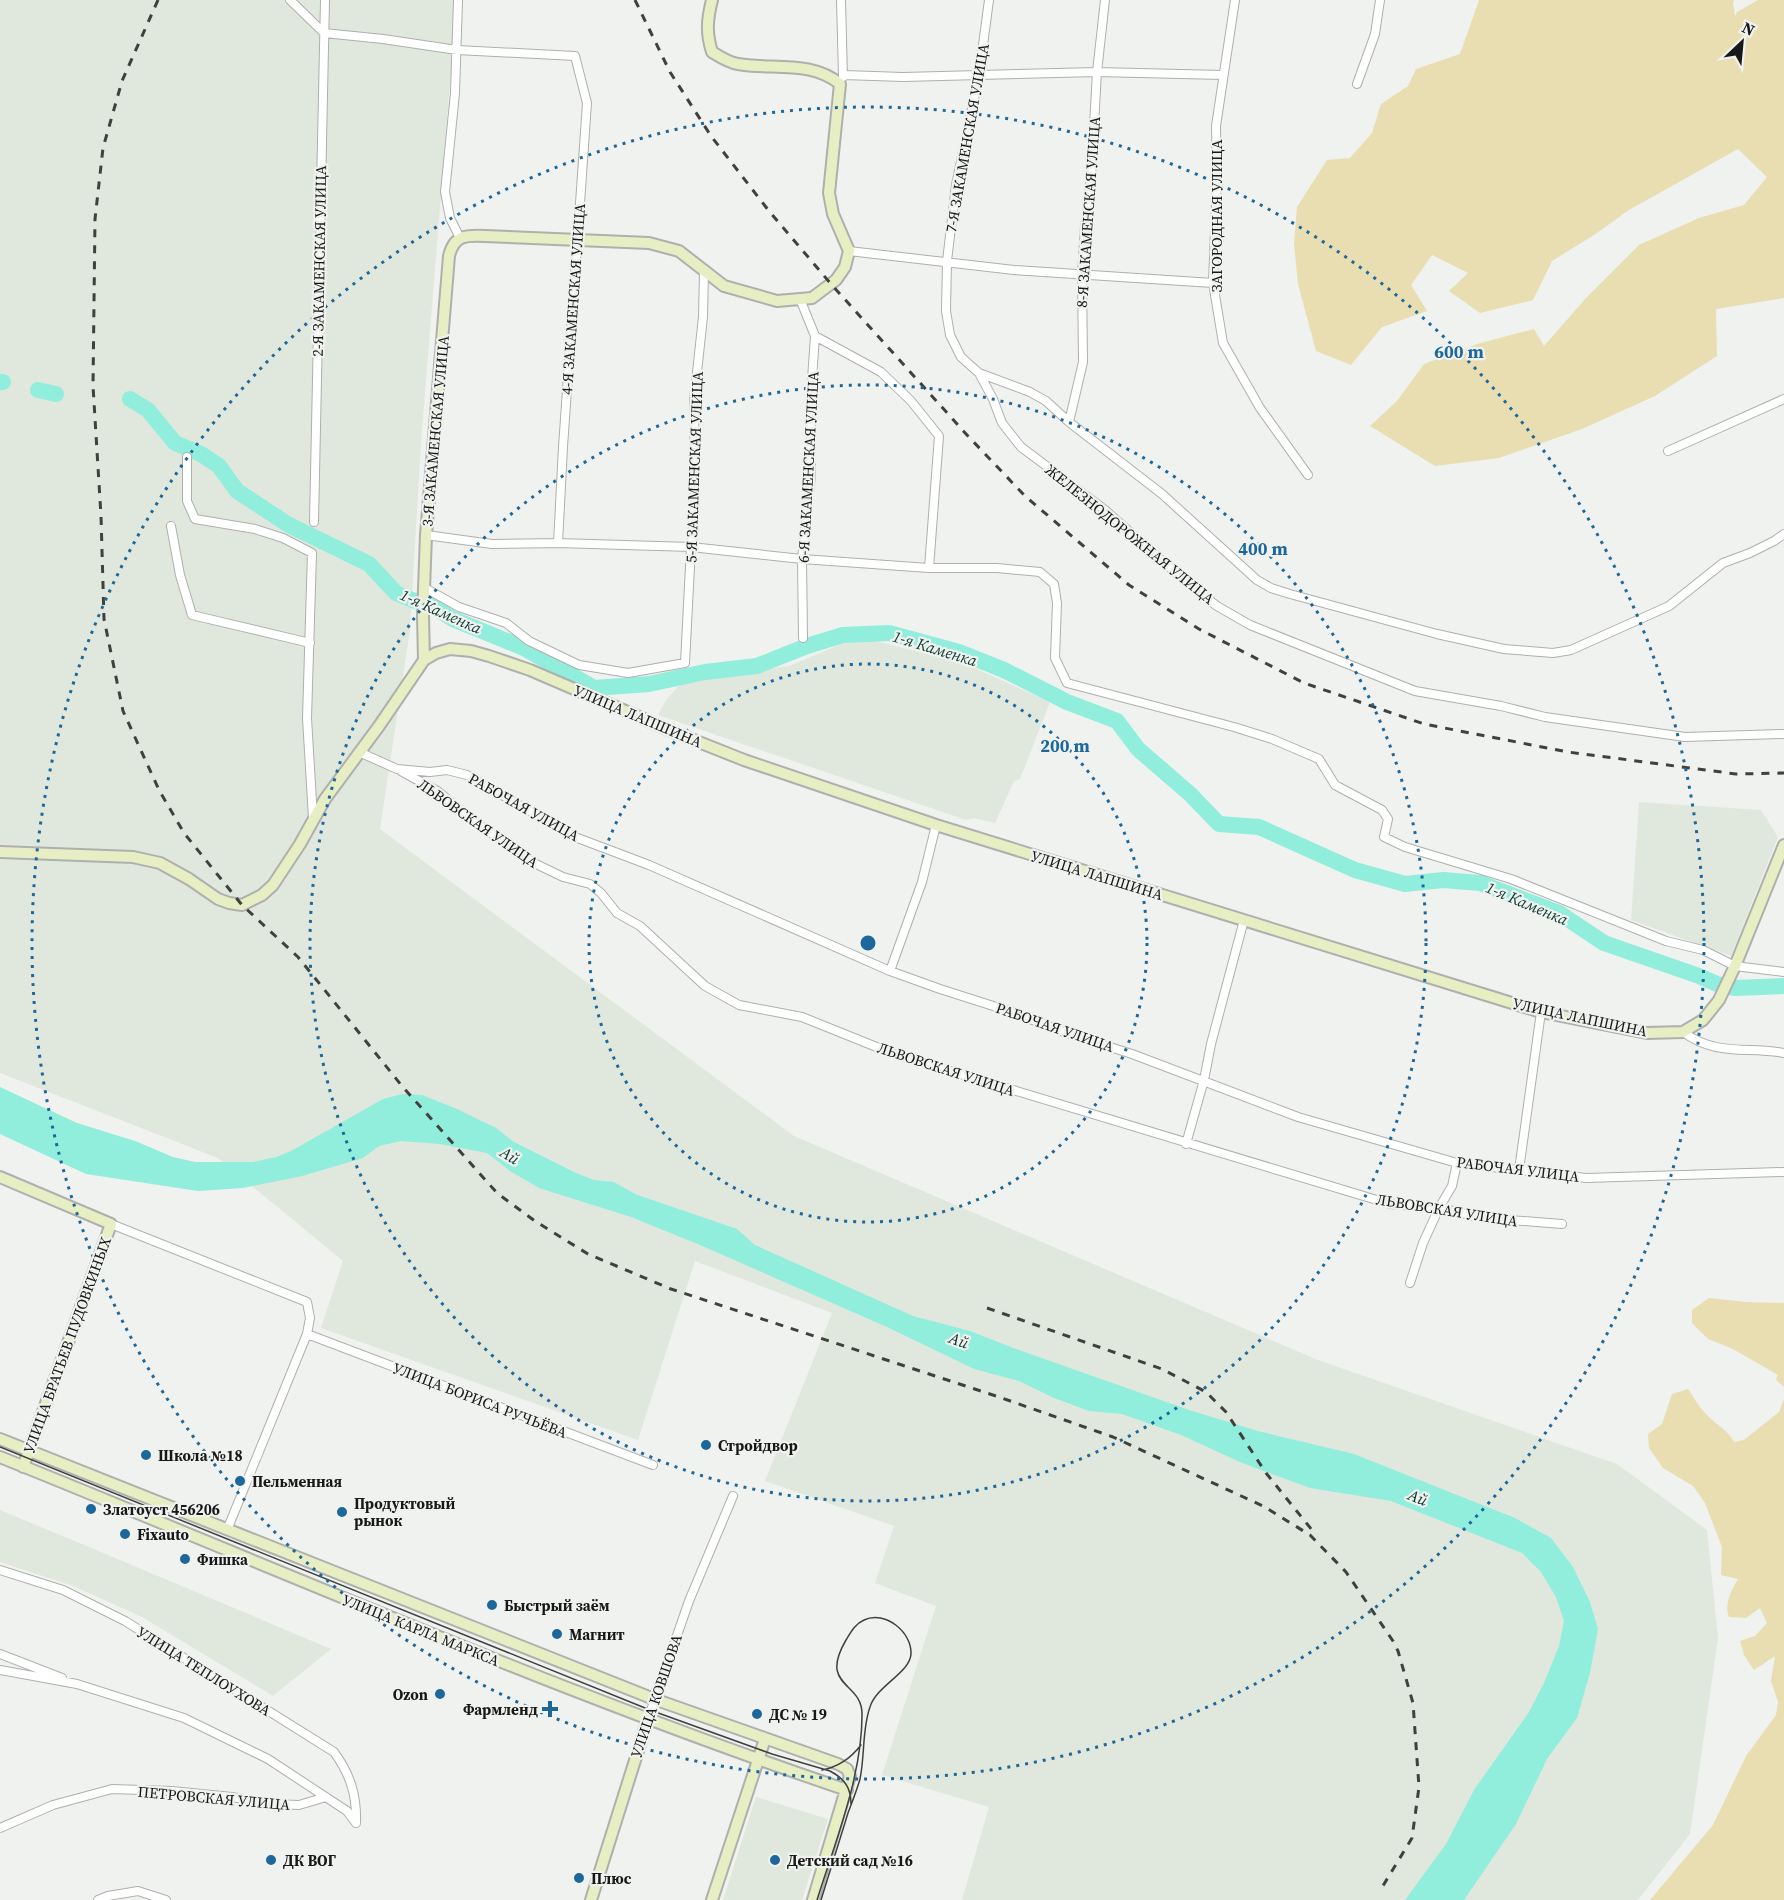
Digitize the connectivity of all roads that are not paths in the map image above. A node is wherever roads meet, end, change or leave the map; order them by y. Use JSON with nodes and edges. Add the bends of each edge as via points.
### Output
{"nodes":[{"id":1,"x":290,"y":0,"type":"edge"},
{"id":2,"x":325,"y":0,"type":"edge"},
{"id":3,"x":459,"y":0,"type":"edge"},
{"id":4,"x":712,"y":0,"type":"edge"},
{"id":5,"x":841,"y":0,"type":"edge"},
{"id":6,"x":989,"y":0,"type":"edge"},
{"id":7,"x":1105,"y":0,"type":"edge"},
{"id":8,"x":1235,"y":0,"type":"edge"},
{"id":9,"x":1380,"y":0,"type":"edge"},
{"id":10,"x":324,"y":33,"type":"junction"},
{"id":11,"x":457,"y":50,"type":"junction"},
{"id":12,"x":1097,"y":72,"type":"junction"},
{"id":13,"x":979,"y":75,"type":"junction"},
{"id":14,"x":1223,"y":75,"type":"junction"},
{"id":15,"x":842,"y":79,"type":"junction"},
{"id":16,"x":1357,"y":84,"type":"dead end"},
{"id":17,"x":460,"y":238,"type":"junction"},
{"id":18,"x":578,"y":240,"type":"junction"},
{"id":19,"x":849,"y":251,"type":"junction"},
{"id":20,"x":946,"y":261,"type":"junction"},
{"id":21,"x":704,"y":271,"type":"junction"},
{"id":22,"x":1082,"y":275,"type":"junction"},
{"id":23,"x":1213,"y":283,"type":"junction"},
{"id":24,"x":800,"y":299,"type":"junction"},
{"id":25,"x":815,"y":336,"type":"junction"},
{"id":26,"x":979,"y":373,"type":"junction"},
{"id":27,"x":1784,"y":399,"type":"edge"},
{"id":28,"x":1069,"y":422,"type":"junction"},
{"id":29,"x":1668,"y":451,"type":"dead end"},
{"id":30,"x":187,"y":457,"type":"dead end"},
{"id":31,"x":1308,"y":475,"type":"dead end"},
{"id":32,"x":314,"y":522,"type":"dead end"},
{"id":33,"x":171,"y":526,"type":"dead end"},
{"id":34,"x":1784,"y":534,"type":"edge"},
{"id":35,"x":426,"y":535,"type":"junction"},
{"id":36,"x":558,"y":543,"type":"junction"},
{"id":37,"x":691,"y":547,"type":"junction"},
{"id":38,"x":802,"y":559,"type":"junction"},
{"id":39,"x":928,"y":568,"type":"junction"},
{"id":40,"x":425,"y":588,"type":"junction"},
{"id":41,"x":803,"y":638,"type":"dead end"},
{"id":42,"x":310,"y":643,"type":"junction"},
{"id":43,"x":424,"y":660,"type":"junction"},
{"id":44,"x":1784,"y":734,"type":"edge"},
{"id":45,"x":360,"y":752,"type":"junction"},
{"id":46,"x":397,"y":769,"type":"junction"},
{"id":47,"x":313,"y":818,"type":"junction"},
{"id":48,"x":936,"y":825,"type":"junction"},
{"id":49,"x":1784,"y":845,"type":"edge"},
{"id":50,"x":0,"y":852,"type":"edge"},
{"id":51,"x":1244,"y":920,"type":"junction"},
{"id":52,"x":1735,"y":966,"type":"junction"},
{"id":53,"x":890,"y":971,"type":"junction"},
{"id":54,"x":1784,"y":972,"type":"edge"},
{"id":55,"x":1541,"y":1012,"type":"junction"},
{"id":56,"x":1683,"y":1032,"type":"junction"},
{"id":57,"x":1784,"y":1053,"type":"edge"},
{"id":58,"x":1204,"y":1080,"type":"junction"},
{"id":59,"x":1186,"y":1144,"type":"junction"},
{"id":60,"x":1457,"y":1163,"type":"junction"},
{"id":61,"x":1519,"y":1170,"type":"junction"},
{"id":62,"x":1784,"y":1172,"type":"edge"},
{"id":63,"x":0,"y":1177,"type":"edge"},
{"id":64,"x":1439,"y":1208,"type":"junction"},
{"id":65,"x":111,"y":1224,"type":"junction"},
{"id":66,"x":1562,"y":1224,"type":"dead end"},
{"id":67,"x":1410,"y":1283,"type":"dead end"},
{"id":68,"x":307,"y":1335,"type":"junction"},
{"id":69,"x":0,"y":1439,"type":"edge"},
{"id":70,"x":28,"y":1451,"type":"junction"},
{"id":71,"x":0,"y":1457,"type":"edge"},
{"id":72,"x":652,"y":1465,"type":"dead end"},
{"id":73,"x":23,"y":1467,"type":"junction"},
{"id":74,"x":733,"y":1496,"type":"dead end"},
{"id":75,"x":227,"y":1530,"type":"junction"},
{"id":76,"x":0,"y":1570,"type":"edge"},
{"id":77,"x":0,"y":1654,"type":"edge"},
{"id":78,"x":0,"y":1670,"type":"edge"},
{"id":79,"x":77,"y":1684,"type":"junction"},
{"id":80,"x":654,"y":1699,"type":"junction"},
{"id":81,"x":648,"y":1719,"type":"junction"},
{"id":82,"x":765,"y":1739,"type":"junction"},
{"id":83,"x":758,"y":1760,"type":"junction"},
{"id":84,"x":847,"y":1790,"type":"junction"},
{"id":85,"x":327,"y":1797,"type":"junction"},
{"id":86,"x":0,"y":1828,"type":"edge"},
{"id":87,"x":98,"y":1900,"type":"edge"},
{"id":88,"x":166,"y":1900,"type":"edge"},
{"id":89,"x":591,"y":1900,"type":"edge"},
{"id":90,"x":712,"y":1900,"type":"edge"},
{"id":91,"x":813,"y":1900,"type":"edge"}],
"edges":[{"from":1,"to":10,"type":"street"},
{"from":2,"to":10,"type":"street","name":"2-Я ЗАКАМЕНСКАЯ УЛИЦА"},
{"from":3,"to":11,"type":"street"},
{"from":4,"to":15,"type":"street","via":[[707,23],[712,52],[738,64],[818,71]]},
{"from":5,"to":15,"type":"street"},
{"from":6,"to":13,"type":"street","name":"7-Я ЗАКАМЕНСКАЯ УЛИЦА"},
{"from":7,"to":12,"type":"street","name":"8-Я ЗАКАМЕНСКАЯ УЛИЦА"},
{"from":8,"to":14,"type":"street","name":"ЗАГОРОДНАЯ УЛИЦА"},
{"from":9,"to":16,"type":"street","via":[[1374,34]]},
{"from":10,"to":11,"type":"street"},
{"from":10,"to":32,"type":"street","name":"2-Я ЗАКАМЕНСКАЯ УЛИЦА"},
{"from":11,"to":17,"type":"street","via":[[445,192],[450,218]]},
{"from":11,"to":18,"type":"street","name":"4-Я ЗАКАМЕНСКАЯ УЛИЦА","via":[[575,56],[587,103]]},
{"from":12,"to":13,"type":"street"},
{"from":12,"to":14,"type":"street"},
{"from":12,"to":22,"type":"street","name":"8-Я ЗАКАМЕНСКАЯ УЛИЦА"},
{"from":13,"to":15,"type":"street"},
{"from":13,"to":20,"type":"street","name":"7-Я ЗАКАМЕНСКАЯ УЛИЦА","via":[[956,185]]},
{"from":14,"to":23,"type":"street","name":"ЗАГОРОДНАЯ УЛИЦА","via":[[1216,126]]},
{"from":15,"to":19,"type":"street","via":[[829,193],[833,214]]},
{"from":17,"to":18,"type":"street","via":[[470,235]]},
{"from":17,"to":35,"type":"street","name":"3-Я ЗАКАМЕНСКАЯ УЛИЦА","via":[[451,246],[449,256]]},
{"from":18,"to":21,"type":"street","via":[[663,245]]},
{"from":18,"to":36,"type":"street","name":"4-Я ЗАКАМЕНСКАЯ УЛИЦА"},
{"from":19,"to":20,"type":"street"},
{"from":19,"to":24,"type":"street","via":[[836,280],[812,298]]},
{"from":20,"to":22,"type":"street"},
{"from":20,"to":26,"type":"street","name":"7-Я ЗАКАМЕНСКАЯ УЛИЦА","via":[[950,335],[961,357]]},
{"from":21,"to":24,"type":"street","via":[[724,286],[777,301]]},
{"from":21,"to":37,"type":"street","name":"5-Я ЗАКАМЕНСКАЯ УЛИЦА","via":[[694,400],[695,508]]},
{"from":22,"to":23,"type":"street"},
{"from":22,"to":28,"type":"street","name":"8-Я ЗАКАМЕНСКАЯ УЛИЦА","via":[[1083,362]]},
{"from":23,"to":31,"type":"street","name":"ЗАГОРОДНАЯ УЛИЦА","via":[[1223,342],[1260,408]]},
{"from":24,"to":25,"type":"street","name":"6-Я ЗАКАМЕНСКАЯ УЛИЦА"},
{"from":25,"to":38,"type":"street","name":"6-Я ЗАКАМЕНСКАЯ УЛИЦА","via":[[810,475]]},
{"from":25,"to":39,"type":"street","via":[[880,372],[911,401],[939,436]]},
{"from":26,"to":28,"type":"street","via":[[1030,392]]},
{"from":26,"to":44,"type":"street","name":"ЖЕЛЕЗНОДОРОЖНАЯ УЛИЦА","via":[[1002,423],[1021,447],[1105,510],[1201,594],[1250,626],[1415,691],[1545,717],[1684,738]]},
{"from":27,"to":29,"type":"street"},
{"from":28,"to":34,"type":"street","via":[[1162,494],[1257,580],[1271,588],[1493,647],[1553,653],[1571,650],[1669,606],[1723,563]]},
{"from":30,"to":42,"type":"street","via":[[187,501],[195,519],[283,538],[312,553]]},
{"from":33,"to":42,"type":"street","via":[[192,615]]},
{"from":35,"to":36,"type":"street","via":[[492,544]]},
{"from":35,"to":40,"type":"street","name":"3-Я ЗАКАМЕНСКАЯ УЛИЦА"},
{"from":36,"to":37,"type":"street"},
{"from":37,"to":38,"type":"street"},
{"from":37,"to":40,"type":"street","name":"5-Я ЗАКАМЕНСКАЯ УЛИЦА","via":[[685,663],[628,673],[579,665],[529,641],[506,623],[459,607]]},
{"from":38,"to":39,"type":"street"},
{"from":38,"to":41,"type":"street","name":"6-Я ЗАКАМЕНСКАЯ УЛИЦА"},
{"from":39,"to":52,"type":"street","via":[[1040,572],[1054,584],[1055,658],[1067,683],[1272,739],[1318,759],[1335,785],[1382,810],[1388,819],[1384,837],[1511,879],[1666,941],[1703,950]]},
{"from":40,"to":43,"type":"street","name":"3-Я ЗАКАМЕНСКАЯ УЛИЦА"},
{"from":42,"to":47,"type":"street","via":[[307,718]]},
{"from":43,"to":45,"type":"street"},
{"from":43,"to":48,"type":"street","name":"УЛИЦА ЛАПШИНА","via":[[450,649],[509,662],[744,760]]},
{"from":45,"to":46,"type":"street","name":"РАБОЧАЯ УЛИЦА"},
{"from":45,"to":47,"type":"street"},
{"from":46,"to":53,"type":"street","name":"РАБОЧАЯ УЛИЦА","via":[[447,770],[467,775],[575,837],[659,869]]},
{"from":46,"to":59,"type":"street","name":"ЛЬВОВСКАЯ УЛИЦА","via":[[439,792],[534,863],[590,884],[617,913],[640,926],[705,986],[739,1005],[802,1017],[894,1054]]},
{"from":47,"to":50,"type":"street","via":[[273,885],[242,904],[218,899],[160,863],[133,857]]},
{"from":48,"to":51,"type":"street","name":"УЛИЦА ЛАПШИНА"},
{"from":48,"to":53,"type":"street","via":[[922,882]]},
{"from":49,"to":52,"type":"street"},
{"from":51,"to":55,"type":"street","name":"УЛИЦА ЛАПШИНА"},
{"from":51,"to":58,"type":"street"},
{"from":52,"to":54,"type":"street"},
{"from":52,"to":56,"type":"street","via":[[1719,1000],[1703,1020]]},
{"from":53,"to":58,"type":"street","name":"РАБОЧАЯ УЛИЦА"},
{"from":55,"to":56,"type":"street","name":"УЛИЦА ЛАПШИНА","via":[[1647,1033]]},
{"from":55,"to":61,"type":"street"},
{"from":56,"to":57,"type":"street","name":"УЛИЦА ЛАПШИНА","via":[[1721,1050]]},
{"from":58,"to":59,"type":"street"},
{"from":58,"to":60,"type":"street","name":"РАБОЧАЯ УЛИЦА","via":[[1298,1117]]},
{"from":59,"to":64,"type":"street","name":"ЛЬВОВСКАЯ УЛИЦА","via":[[1390,1204]]},
{"from":60,"to":61,"type":"street","name":"РАБОЧАЯ УЛИЦА"},
{"from":60,"to":64,"type":"street","via":[[1452,1186]]},
{"from":61,"to":62,"type":"street","name":"РАБОЧАЯ УЛИЦА","via":[[1586,1178]]},
{"from":63,"to":65,"type":"street"},
{"from":64,"to":66,"type":"street","name":"ЛЬВОВСКАЯ УЛИЦА","via":[[1484,1218]]},
{"from":64,"to":67,"type":"street"},
{"from":65,"to":68,"type":"street","via":[[307,1302]]},
{"from":65,"to":70,"type":"street","name":"УЛИЦА БРАТЬЕВ ПУДОВКИНЫХ"},
{"from":68,"to":72,"type":"street","name":"УЛИЦА БОРИСА РУЧЬЁВА"},
{"from":68,"to":75,"type":"street"},
{"from":69,"to":70,"type":"street","name":"УЛИЦА КАРЛА МАРКСА"},
{"from":70,"to":73,"type":"street","name":"УЛИЦА БРАТЬЕВ ПУДОВКИНЫХ"},
{"from":70,"to":75,"type":"street","name":"УЛИЦА КАРЛА МАРКСА"},
{"from":71,"to":73,"type":"street","name":"УЛИЦА КАРЛА МАРКСА"},
{"from":73,"to":81,"type":"street","name":"УЛИЦА КАРЛА МАРКСА"},
{"from":74,"to":80,"type":"street","name":"УЛИЦА КОВШОВА"},
{"from":75,"to":80,"type":"street","name":"УЛИЦА КАРЛА МАРКСА"},
{"from":76,"to":85,"type":"street","name":"УЛИЦА ТЕПЛОУХОВА","via":[[63,1590],[125,1621],[334,1752],[344,1766],[357,1802],[356,1823]]},
{"from":77,"to":79,"type":"street"},
{"from":78,"to":79,"type":"street"},
{"from":79,"to":85,"type":"street","via":[[184,1718],[268,1759]]},
{"from":80,"to":81,"type":"street","name":"УЛИЦА КОВШОВА"},
{"from":80,"to":82,"type":"street","name":"УЛИЦА КАРЛА МАРКСА"},
{"from":81,"to":83,"type":"street","name":"УЛИЦА КАРЛА МАРКСА"},
{"from":81,"to":89,"type":"street","name":"УЛИЦА КОВШОВА"},
{"from":82,"to":83,"type":"street"},
{"from":82,"to":84,"type":"street","name":"УЛИЦА КАРЛА МАРКСА","via":[[847,1769]]},
{"from":83,"to":84,"type":"street","name":"УЛИЦА КАРЛА МАРКСА"},
{"from":83,"to":90,"type":"street"},
{"from":84,"to":91,"type":"street"},
{"from":85,"to":86,"type":"street","name":"ПЕТРОВСКАЯ УЛИЦА","via":[[299,1805],[271,1804],[172,1791],[112,1789],[53,1805]]},
{"from":87,"to":88,"type":"street","via":[[138,1892]]}]}
